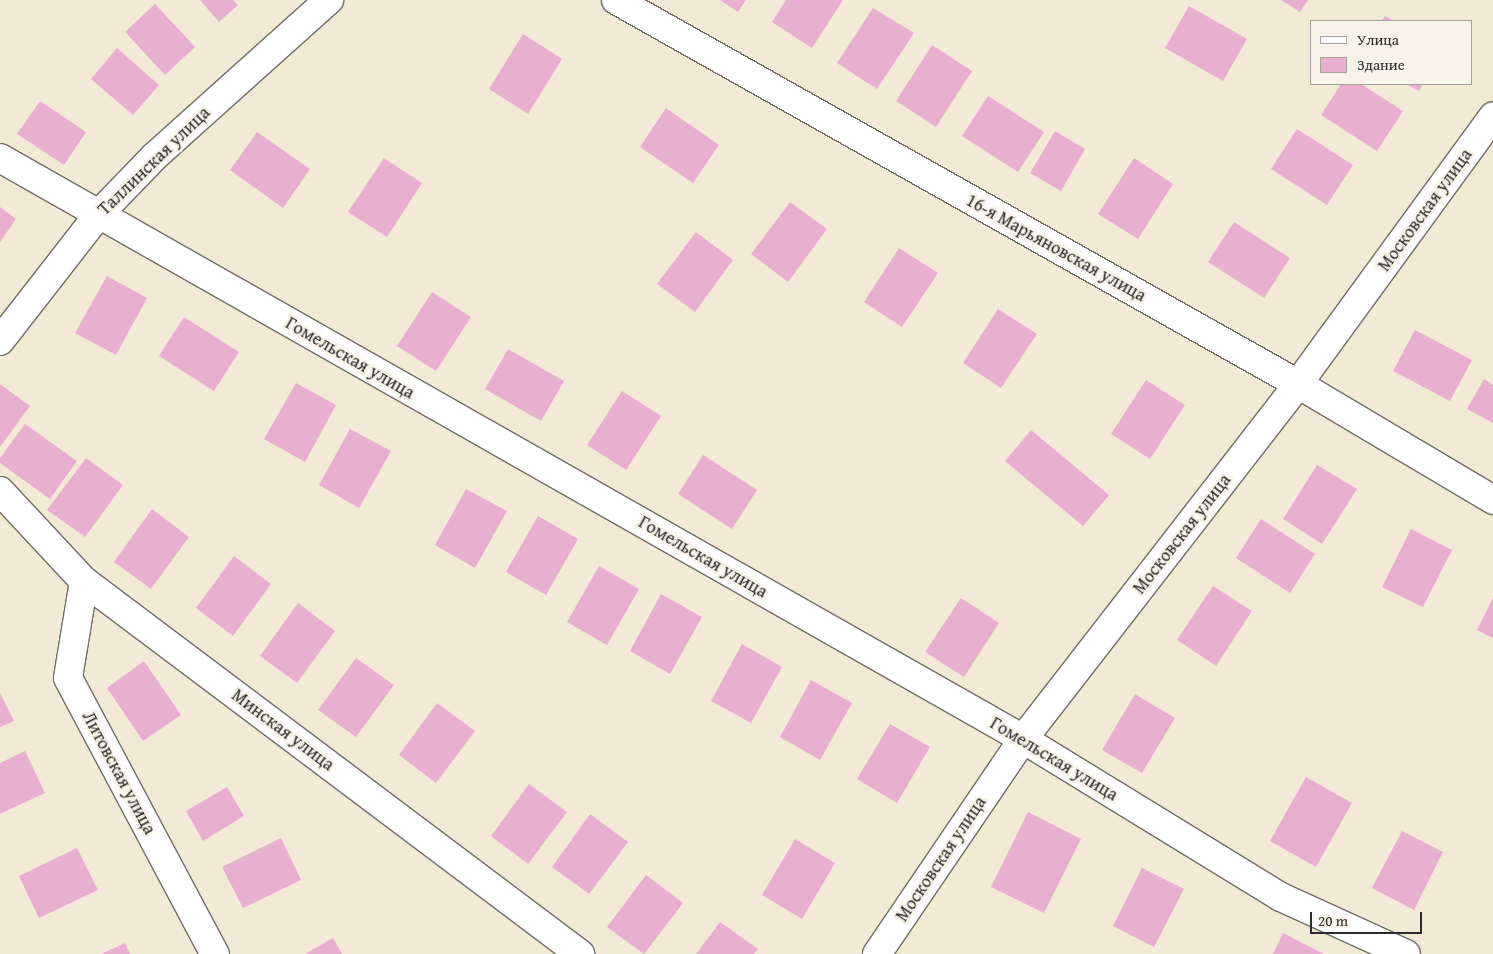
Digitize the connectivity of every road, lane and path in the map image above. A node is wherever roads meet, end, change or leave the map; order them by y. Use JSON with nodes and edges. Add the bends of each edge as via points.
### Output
{"nodes":[{"id":1,"x":329,"y":0,"type":"edge"},
{"id":2,"x":616,"y":0,"type":"edge"},
{"id":3,"x":1493,"y":117,"type":"edge"},
{"id":4,"x":0,"y":158,"type":"edge"},
{"id":5,"x":98,"y":215,"type":"junction"},
{"id":6,"x":0,"y":341,"type":"edge"},
{"id":7,"x":1298,"y":384,"type":"junction"},
{"id":8,"x":0,"y":491,"type":"edge"},
{"id":9,"x":1493,"y":500,"type":"edge"},
{"id":10,"x":84,"y":581,"type":"junction"},
{"id":11,"x":1023,"y":739,"type":"junction"},
{"id":12,"x":216,"y":954,"type":"edge"},
{"id":13,"x":580,"y":954,"type":"edge"},
{"id":14,"x":877,"y":954,"type":"edge"},
{"id":15,"x":1406,"y":954,"type":"edge"}],
"edges":[{"from":1,"to":5,"type":"street","name":"Таллинская улица","via":[[156,156]]},
{"from":2,"to":7,"type":"street","name":"16-я Марьяновская улица"},
{"from":3,"to":7,"type":"street","name":"Московская улица"},
{"from":4,"to":5,"type":"street","name":"Гомельская улица"},
{"from":5,"to":6,"type":"street","name":"Таллинская улица"},
{"from":5,"to":11,"type":"street","name":"Гомельская улица"},
{"from":7,"to":9,"type":"street","name":"16-я Марьяновская улица"},
{"from":7,"to":11,"type":"street","name":"Московская улица"},
{"from":8,"to":10,"type":"street","name":"Минская улица"},
{"from":10,"to":12,"type":"street","name":"Литовская улица","via":[[68,678]]},
{"from":10,"to":13,"type":"street","name":"Минская улица"},
{"from":11,"to":14,"type":"street","name":"Московская улица"},
{"from":11,"to":15,"type":"street","name":"Гомельская улица","via":[[1281,897]]}]}
